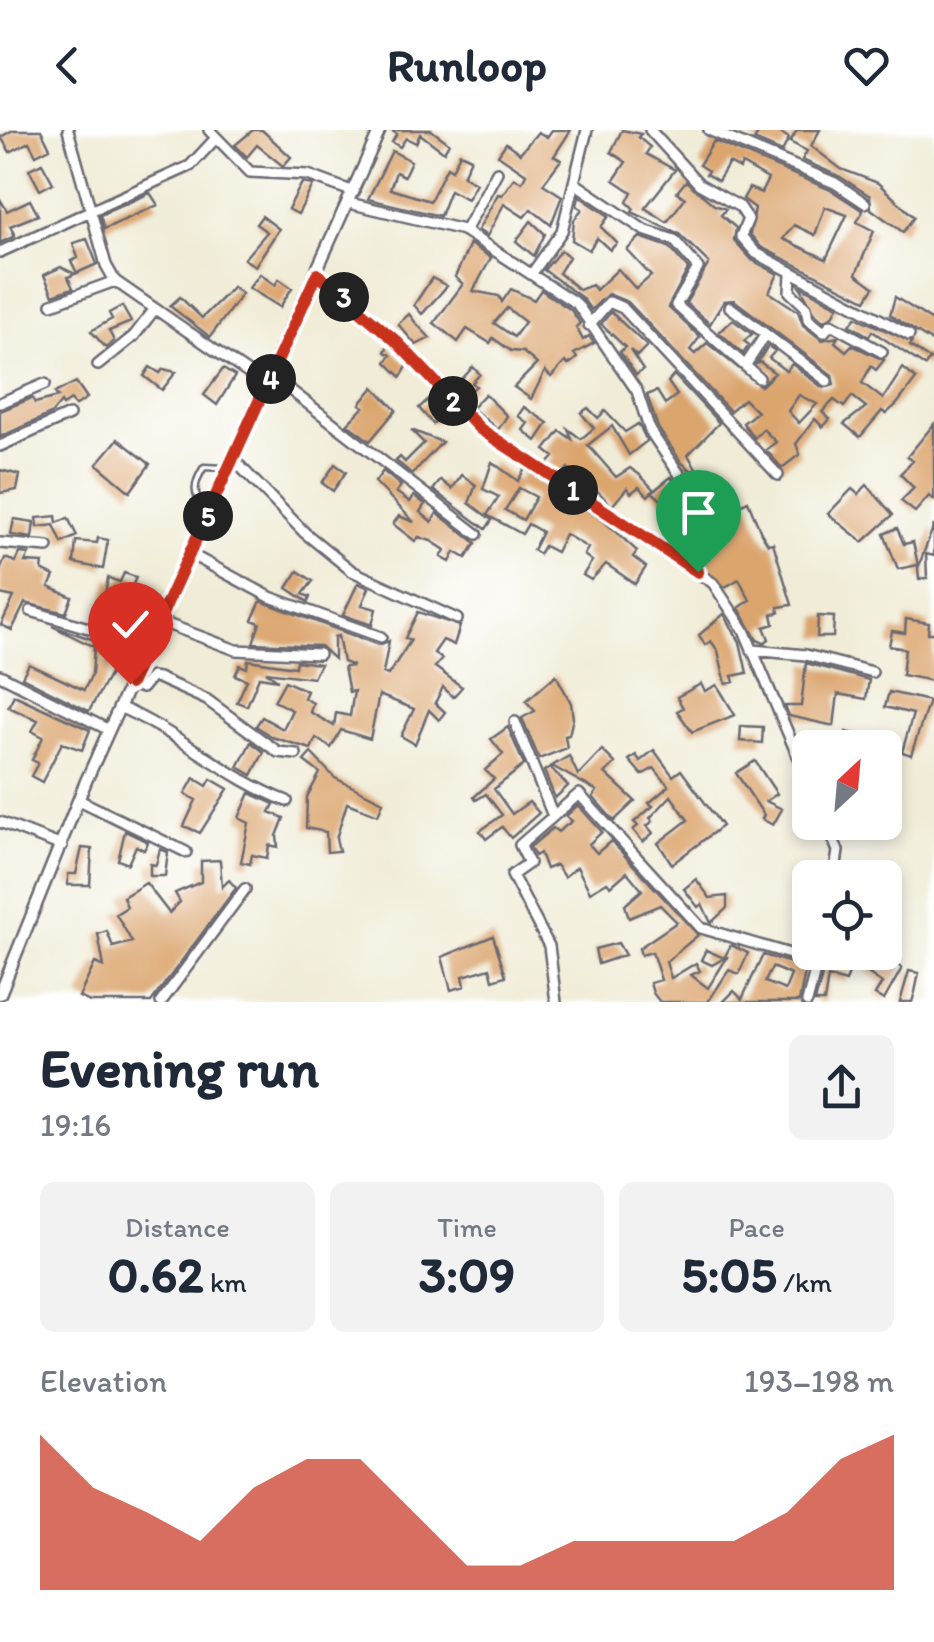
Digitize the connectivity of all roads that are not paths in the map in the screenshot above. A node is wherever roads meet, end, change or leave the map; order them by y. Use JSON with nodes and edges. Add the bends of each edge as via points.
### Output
{"nodes":[{"id":1,"x":68,"y":130,"type":"edge"},
{"id":2,"x":380,"y":130,"type":"edge"},
{"id":3,"x":587,"y":130,"type":"edge"},
{"id":4,"x":650,"y":130,"type":"edge"},
{"id":5,"x":710,"y":130,"type":"edge"},
{"id":6,"x":212,"y":134,"type":"edge"},
{"id":7,"x":497,"y":172,"type":"dead end"},
{"id":8,"x":576,"y":184,"type":"junction"},
{"id":9,"x":352,"y":198,"type":"junction"},
{"id":10,"x":865,"y":203,"type":"dead end"},
{"id":11,"x":93,"y":209,"type":"junction"},
{"id":12,"x":465,"y":231,"type":"junction"},
{"id":13,"x":0,"y":252,"type":"edge"},
{"id":14,"x":533,"y":272,"type":"junction"},
{"id":15,"x":317,"y":274,"type":"junction"},
{"id":16,"x":791,"y":274,"type":"junction"},
{"id":17,"x":115,"y":281,"type":"junction"},
{"id":18,"x":52,"y":304,"type":"dead end"},
{"id":19,"x":730,"y":307,"type":"dead end"},
{"id":20,"x":154,"y":310,"type":"junction"},
{"id":21,"x":589,"y":325,"type":"junction"},
{"id":22,"x":909,"y":335,"type":"dead end"},
{"id":23,"x":764,"y":337,"type":"junction"},
{"id":24,"x":882,"y":352,"type":"dead end"},
{"id":25,"x":98,"y":365,"type":"dead end"},
{"id":26,"x":745,"y":366,"type":"junction"},
{"id":27,"x":759,"y":378,"type":"dead end"},
{"id":28,"x":826,"y":380,"type":"dead end"},
{"id":29,"x":270,"y":382,"type":"junction"},
{"id":30,"x":46,"y":384,"type":"dead end"},
{"id":31,"x":0,"y":403,"type":"edge"},
{"id":32,"x":69,"y":414,"type":"dead end"},
{"id":33,"x":0,"y":446,"type":"edge"},
{"id":34,"x":232,"y":464,"type":"junction"},
{"id":35,"x":778,"y":476,"type":"dead end"},
{"id":36,"x":697,"y":500,"type":"dead end"},
{"id":37,"x":209,"y":512,"type":"junction"},
{"id":38,"x":477,"y":534,"type":"dead end"},
{"id":39,"x":0,"y":543,"type":"edge"},
{"id":40,"x":48,"y":547,"type":"dead end"},
{"id":41,"x":190,"y":554,"type":"junction"},
{"id":42,"x":31,"y":611,"type":"dead end"},
{"id":43,"x":457,"y":619,"type":"dead end"},
{"id":44,"x":159,"y":621,"type":"junction"},
{"id":45,"x":380,"y":636,"type":"dead end"},
{"id":46,"x":752,"y":650,"type":"junction"},
{"id":47,"x":145,"y":653,"type":"junction"},
{"id":48,"x":319,"y":654,"type":"dead end"},
{"id":49,"x":872,"y":672,"type":"dead end"},
{"id":50,"x":0,"y":675,"type":"edge"},
{"id":51,"x":130,"y":684,"type":"junction"},
{"id":52,"x":119,"y":707,"type":"junction"},
{"id":53,"x":514,"y":722,"type":"dead end"},
{"id":54,"x":108,"y":730,"type":"junction"},
{"id":55,"x":792,"y":743,"type":"edge"},
{"id":56,"x":296,"y":754,"type":"dead end"},
{"id":57,"x":79,"y":800,"type":"junction"},
{"id":58,"x":288,"y":801,"type":"dead end"},
{"id":59,"x":552,"y":816,"type":"junction"},
{"id":60,"x":0,"y":822,"type":"edge"},
{"id":61,"x":62,"y":846,"type":"junction"},
{"id":62,"x":186,"y":852,"type":"dead end"},
{"id":63,"x":245,"y":889,"type":"dead end"},
{"id":64,"x":792,"y":951,"type":"edge"},
{"id":65,"x":815,"y":970,"type":"edge"},
{"id":66,"x":0,"y":994,"type":"edge"},
{"id":67,"x":161,"y":1002,"type":"edge"},
{"id":68,"x":556,"y":1002,"type":"edge"},
{"id":69,"x":807,"y":1002,"type":"edge"}],
"edges":[{"from":1,"to":11,"type":"street"},
{"from":2,"to":9,"type":"street"},
{"from":3,"to":8,"type":"street"},
{"from":4,"to":16,"type":"street","via":[[708,192],[744,210],[748,218],[740,234],[748,246]]},
{"from":5,"to":10,"type":"street","via":[[835,182]]},
{"from":6,"to":9,"type":"street","via":[[250,172],[308,175]]},
{"from":6,"to":11,"type":"street","via":[[190,166]]},
{"from":7,"to":12,"type":"street"},
{"from":8,"to":14,"type":"street","via":[[562,232]]},
{"from":8,"to":26,"type":"street","via":[[644,230],[674,240],[697,261],[676,305]]},
{"from":9,"to":12,"type":"street"},
{"from":9,"to":15,"type":"street"},
{"from":11,"to":13,"type":"street"},
{"from":11,"to":17,"type":"street"},
{"from":12,"to":14,"type":"street"},
{"from":14,"to":21,"type":"street","via":[[578,304]]},
{"from":15,"to":29,"type":"street"},
{"from":15,"to":46,"type":"street","via":[[396,341],[480,429],[713,583]]},
{"from":16,"to":22,"type":"street"},
{"from":16,"to":24,"type":"street","via":[[790,292],[806,306],[808,319],[824,332],[831,324]]},
{"from":17,"to":18,"type":"street"},
{"from":17,"to":20,"type":"street"},
{"from":19,"to":23,"type":"street"},
{"from":20,"to":25,"type":"street"},
{"from":20,"to":29,"type":"street"},
{"from":21,"to":35,"type":"street","via":[[609,302],[623,308]]},
{"from":21,"to":36,"type":"street","via":[[637,391],[650,430]]},
{"from":23,"to":26,"type":"street"},
{"from":23,"to":28,"type":"street"},
{"from":26,"to":27,"type":"street"},
{"from":29,"to":34,"type":"street"},
{"from":29,"to":38,"type":"street"},
{"from":30,"to":31,"type":"street"},
{"from":32,"to":33,"type":"street"},
{"from":34,"to":37,"type":"street"},
{"from":34,"to":37,"type":"lane","via":[[204,467],[196,479],[199,503]]},
{"from":34,"to":43,"type":"street","via":[[352,570]]},
{"from":37,"to":41,"type":"street"},
{"from":39,"to":40,"type":"street"},
{"from":41,"to":44,"type":"street"},
{"from":41,"to":45,"type":"street","via":[[270,597]]},
{"from":42,"to":47,"type":"street"},
{"from":44,"to":47,"type":"street"},
{"from":44,"to":48,"type":"street","via":[[236,650]]},
{"from":46,"to":49,"type":"street"},
{"from":46,"to":55,"type":"street"},
{"from":47,"to":51,"type":"street"},
{"from":50,"to":54,"type":"street"},
{"from":51,"to":52,"type":"street"},
{"from":51,"to":56,"type":"street","via":[[142,688],[151,676],[158,678],[207,700],[278,752]]},
{"from":52,"to":54,"type":"street"},
{"from":52,"to":58,"type":"street"},
{"from":53,"to":59,"type":"street"},
{"from":54,"to":57,"type":"street"},
{"from":57,"to":61,"type":"street"},
{"from":57,"to":62,"type":"street"},
{"from":59,"to":64,"type":"street","via":[[583,795],[700,928]]},
{"from":59,"to":68,"type":"street","via":[[520,845],[529,863],[512,876],[549,946]]},
{"from":60,"to":61,"type":"street"},
{"from":61,"to":66,"type":"street"},
{"from":63,"to":67,"type":"street"},
{"from":65,"to":69,"type":"street"}]}
